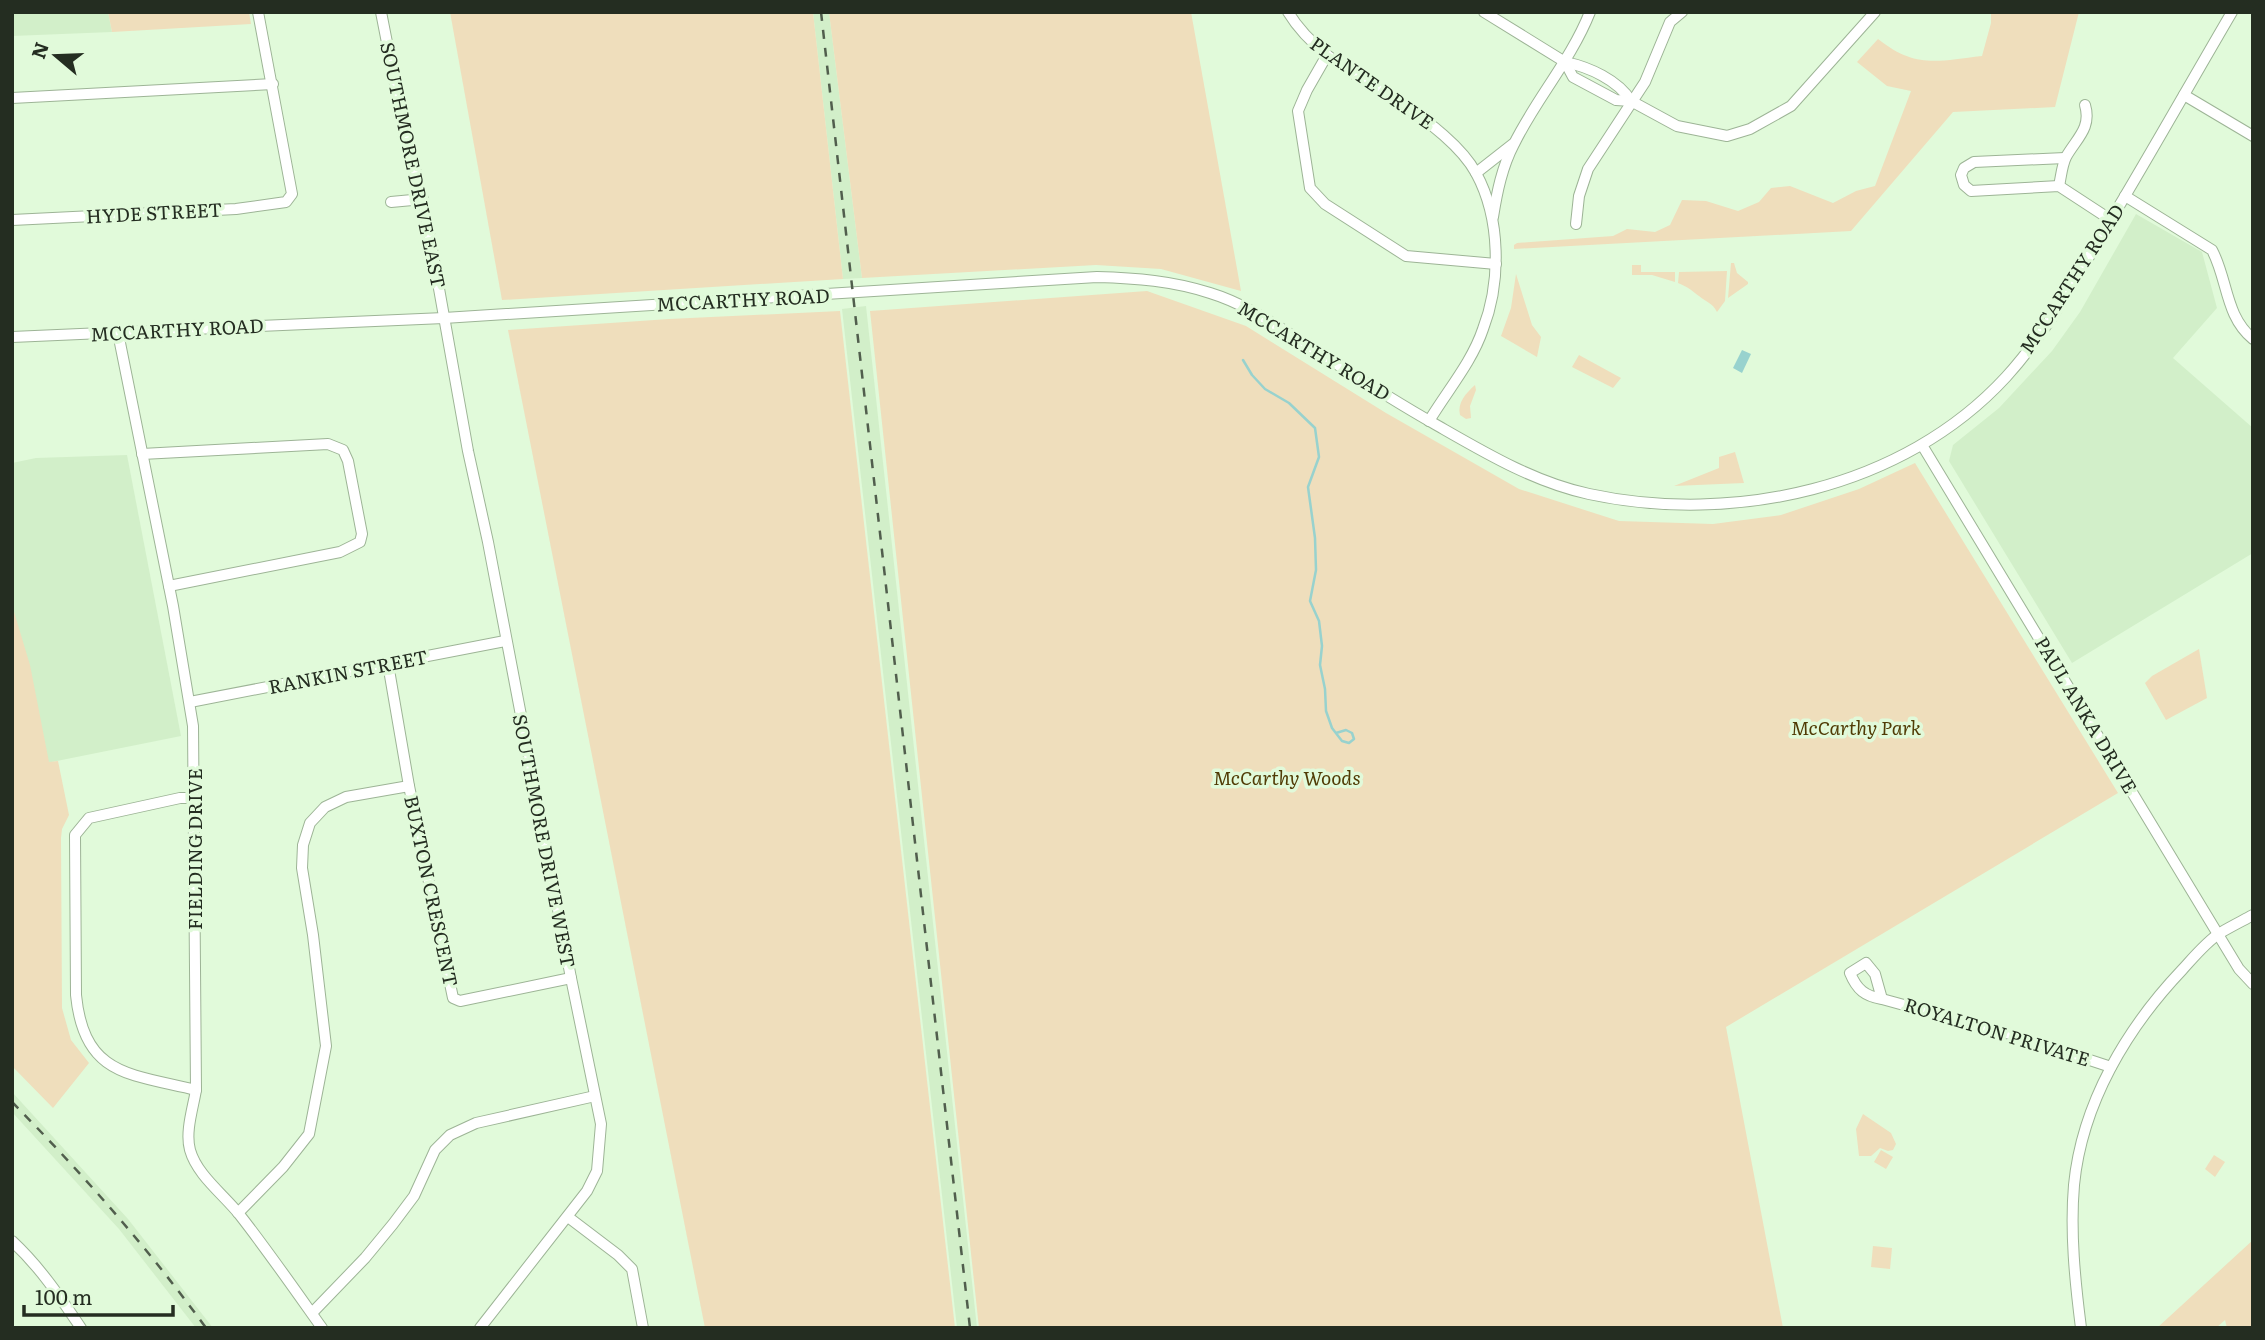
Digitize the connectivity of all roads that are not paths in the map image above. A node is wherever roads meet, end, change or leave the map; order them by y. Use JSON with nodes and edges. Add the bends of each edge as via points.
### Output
{"nodes":[{"id":1,"x":381,"y":12,"type":"edge"},
{"id":2,"x":1289,"y":12,"type":"edge"},
{"id":3,"x":1484,"y":12,"type":"edge"},
{"id":4,"x":1590,"y":12,"type":"edge"},
{"id":5,"x":1682,"y":12,"type":"edge"},
{"id":6,"x":1875,"y":12,"type":"edge"},
{"id":7,"x":2232,"y":12,"type":"edge"},
{"id":8,"x":261,"y":13,"type":"edge"},
{"id":9,"x":1327,"y":55,"type":"junction"},
{"id":10,"x":1565,"y":62,"type":"junction"},
{"id":11,"x":274,"y":84,"type":"junction"},
{"id":12,"x":2183,"y":95,"type":"junction"},
{"id":13,"x":12,"y":98,"type":"edge"},
{"id":14,"x":1631,"y":101,"type":"junction"},
{"id":15,"x":2085,"y":104,"type":"dead end"},
{"id":16,"x":2253,"y":136,"type":"edge"},
{"id":17,"x":1514,"y":144,"type":"junction"},
{"id":18,"x":2066,"y":158,"type":"junction"},
{"id":19,"x":1476,"y":173,"type":"junction"},
{"id":20,"x":2059,"y":186,"type":"junction"},
{"id":21,"x":2125,"y":196,"type":"junction"},
{"id":22,"x":423,"y":199,"type":"junction"},
{"id":23,"x":391,"y":202,"type":"dead end"},
{"id":24,"x":12,"y":220,"type":"edge"},
{"id":25,"x":2111,"y":220,"type":"junction"},
{"id":26,"x":1576,"y":223,"type":"dead end"},
{"id":27,"x":1492,"y":224,"type":"junction"},
{"id":28,"x":1496,"y":264,"type":"junction"},
{"id":29,"x":444,"y":318,"type":"junction"},
{"id":30,"x":118,"y":333,"type":"junction"},
{"id":31,"x":12,"y":338,"type":"edge"},
{"id":32,"x":2253,"y":339,"type":"edge"},
{"id":33,"x":1429,"y":421,"type":"junction"},
{"id":34,"x":1922,"y":445,"type":"junction"},
{"id":35,"x":142,"y":454,"type":"junction"},
{"id":36,"x":169,"y":586,"type":"junction"},
{"id":37,"x":505,"y":641,"type":"junction"},
{"id":38,"x":388,"y":664,"type":"junction"},
{"id":39,"x":190,"y":702,"type":"junction"},
{"id":40,"x":409,"y":786,"type":"junction"},
{"id":41,"x":194,"y":798,"type":"junction"},
{"id":42,"x":2253,"y":915,"type":"edge"},
{"id":43,"x":2218,"y":934,"type":"junction"},
{"id":44,"x":571,"y":978,"type":"junction"},
{"id":45,"x":2253,"y":984,"type":"edge"},
{"id":46,"x":1882,"y":999,"type":"dead end"},
{"id":47,"x":2111,"y":1067,"type":"junction"},
{"id":48,"x":196,"y":1090,"type":"junction"},
{"id":49,"x":596,"y":1096,"type":"junction"},
{"id":50,"x":238,"y":1213,"type":"junction"},
{"id":51,"x":568,"y":1217,"type":"junction"},
{"id":52,"x":12,"y":1241,"type":"edge"},
{"id":53,"x":312,"y":1313,"type":"junction"},
{"id":54,"x":80,"y":1327,"type":"edge"},
{"id":55,"x":322,"y":1328,"type":"edge"},
{"id":56,"x":480,"y":1328,"type":"edge"},
{"id":57,"x":643,"y":1328,"type":"edge"},
{"id":58,"x":2081,"y":1328,"type":"edge"}],
"edges":[{"from":1,"to":22,"type":"street","name":"SOUTHMORE DRIVE EAST"},
{"from":2,"to":9,"type":"street","name":"PLANTE DRIVE","via":[[1310,42]]},
{"from":3,"to":10,"type":"street"},
{"from":4,"to":10,"type":"street"},
{"from":5,"to":14,"type":"street","via":[[1670,22],[1645,82]]},
{"from":6,"to":14,"type":"street","via":[[1791,106],[1750,130],[1720,136],[1677,126]]},
{"from":7,"to":12,"type":"street","name":"MCCARTHY ROAD"},
{"from":8,"to":11,"type":"street"},
{"from":9,"to":19,"type":"street","name":"PLANTE DRIVE","via":[[1433,124]]},
{"from":9,"to":28,"type":"street","via":[[1298,111],[1310,188],[1325,204],[1406,256]]},
{"from":10,"to":14,"type":"street","via":[[1623,88]]},
{"from":10,"to":17,"type":"street"},
{"from":11,"to":13,"type":"street"},
{"from":11,"to":24,"type":"street","name":"HYDE STREET","via":[[292,194],[286,202],[236,209]]},
{"from":12,"to":16,"type":"street"},
{"from":12,"to":21,"type":"street","name":"MCCARTHY ROAD"},
{"from":14,"to":26,"type":"street","via":[[1588,169]]},
{"from":15,"to":18,"type":"street","via":[[2088,114],[2081,138]]},
{"from":17,"to":19,"type":"street"},
{"from":17,"to":27,"type":"street","via":[[1496,194]]},
{"from":18,"to":20,"type":"street"},
{"from":18,"to":20,"type":"street","via":[[1974,162],[1961,175],[1971,191]]},
{"from":19,"to":27,"type":"street","name":"PLANTE DRIVE"},
{"from":20,"to":25,"type":"street"},
{"from":21,"to":25,"type":"street","name":"MCCARTHY ROAD"},
{"from":21,"to":32,"type":"street","via":[[2213,250],[2232,312]]},
{"from":22,"to":23,"type":"street"},
{"from":22,"to":29,"type":"street","name":"SOUTHMORE DRIVE EAST"},
{"from":25,"to":34,"type":"street","name":"MCCARTHY ROAD","via":[[2029,349],[1972,408]]},
{"from":27,"to":28,"type":"street","name":"PLANTE DRIVE"},
{"from":28,"to":33,"type":"street","name":"PLANTE DRIVE","via":[[1483,330]]},
{"from":29,"to":30,"type":"street","name":"MCCARTHY ROAD"},
{"from":29,"to":33,"type":"street","name":"MCCARTHY ROAD","via":[[1097,277],[1145,278],[1211,293],[1256,313]]},
{"from":29,"to":37,"type":"street","name":"SOUTHMORE DRIVE WEST"},
{"from":30,"to":31,"type":"street","name":"MCCARTHY ROAD"},
{"from":30,"to":35,"type":"street","name":"FIELDING DRIVE"},
{"from":33,"to":34,"type":"street","name":"MCCARTHY ROAD","via":[[1519,470],[1589,494],[1664,505],[1755,502],[1845,478]]},
{"from":34,"to":43,"type":"street","name":"PAUL ANKA DRIVE"},
{"from":35,"to":36,"type":"street","name":"FIELDING DRIVE"},
{"from":35,"to":36,"type":"street","via":[[328,444],[343,450],[348,461],[360,542],[341,552]]},
{"from":36,"to":39,"type":"street","name":"FIELDING DRIVE"},
{"from":37,"to":38,"type":"street","name":"RANKIN STREET"},
{"from":37,"to":44,"type":"street","name":"SOUTHMORE DRIVE WEST"},
{"from":38,"to":39,"type":"street","name":"RANKIN STREET"},
{"from":38,"to":40,"type":"street","name":"BUXTON CRESCENT"},
{"from":39,"to":41,"type":"street","name":"FIELDING DRIVE"},
{"from":40,"to":44,"type":"street","name":"BUXTON CRESCENT","via":[[453,998],[460,1001]]},
{"from":40,"to":50,"type":"street","via":[[346,797],[326,807],[310,823],[302,868],[326,1046],[309,1134]]},
{"from":41,"to":48,"type":"street","name":"FIELDING DRIVE"},
{"from":41,"to":48,"type":"street","via":[[89,818],[75,835],[76,995],[78,1021],[102,1060],[122,1072]]},
{"from":42,"to":43,"type":"street"},
{"from":43,"to":45,"type":"street","name":"PAUL ANKA DRIVE"},
{"from":43,"to":47,"type":"street","via":[[2156,997]]},
{"from":44,"to":49,"type":"street","name":"SOUTHMORE DRIVE WEST"},
{"from":46,"to":47,"type":"street","name":"ROYALTON PRIVATE"},
{"from":47,"to":58,"type":"street","via":[[2086,1129],[2074,1184]]},
{"from":48,"to":50,"type":"street","name":"FIELDING DRIVE","via":[[190,1149],[208,1180]]},
{"from":49,"to":51,"type":"street","name":"SOUTHMORE DRIVE WEST","via":[[601,1124],[597,1171]]},
{"from":49,"to":53,"type":"street","via":[[476,1124],[450,1135],[435,1150],[414,1196],[393,1224]]},
{"from":50,"to":53,"type":"street","name":"FIELDING DRIVE"},
{"from":51,"to":56,"type":"street","name":"SOUTHMORE DRIVE WEST"},
{"from":51,"to":57,"type":"street","via":[[632,1269]]},
{"from":52,"to":54,"type":"street","via":[[56,1291]]},
{"from":53,"to":55,"type":"street","name":"FIELDING DRIVE"}]}
